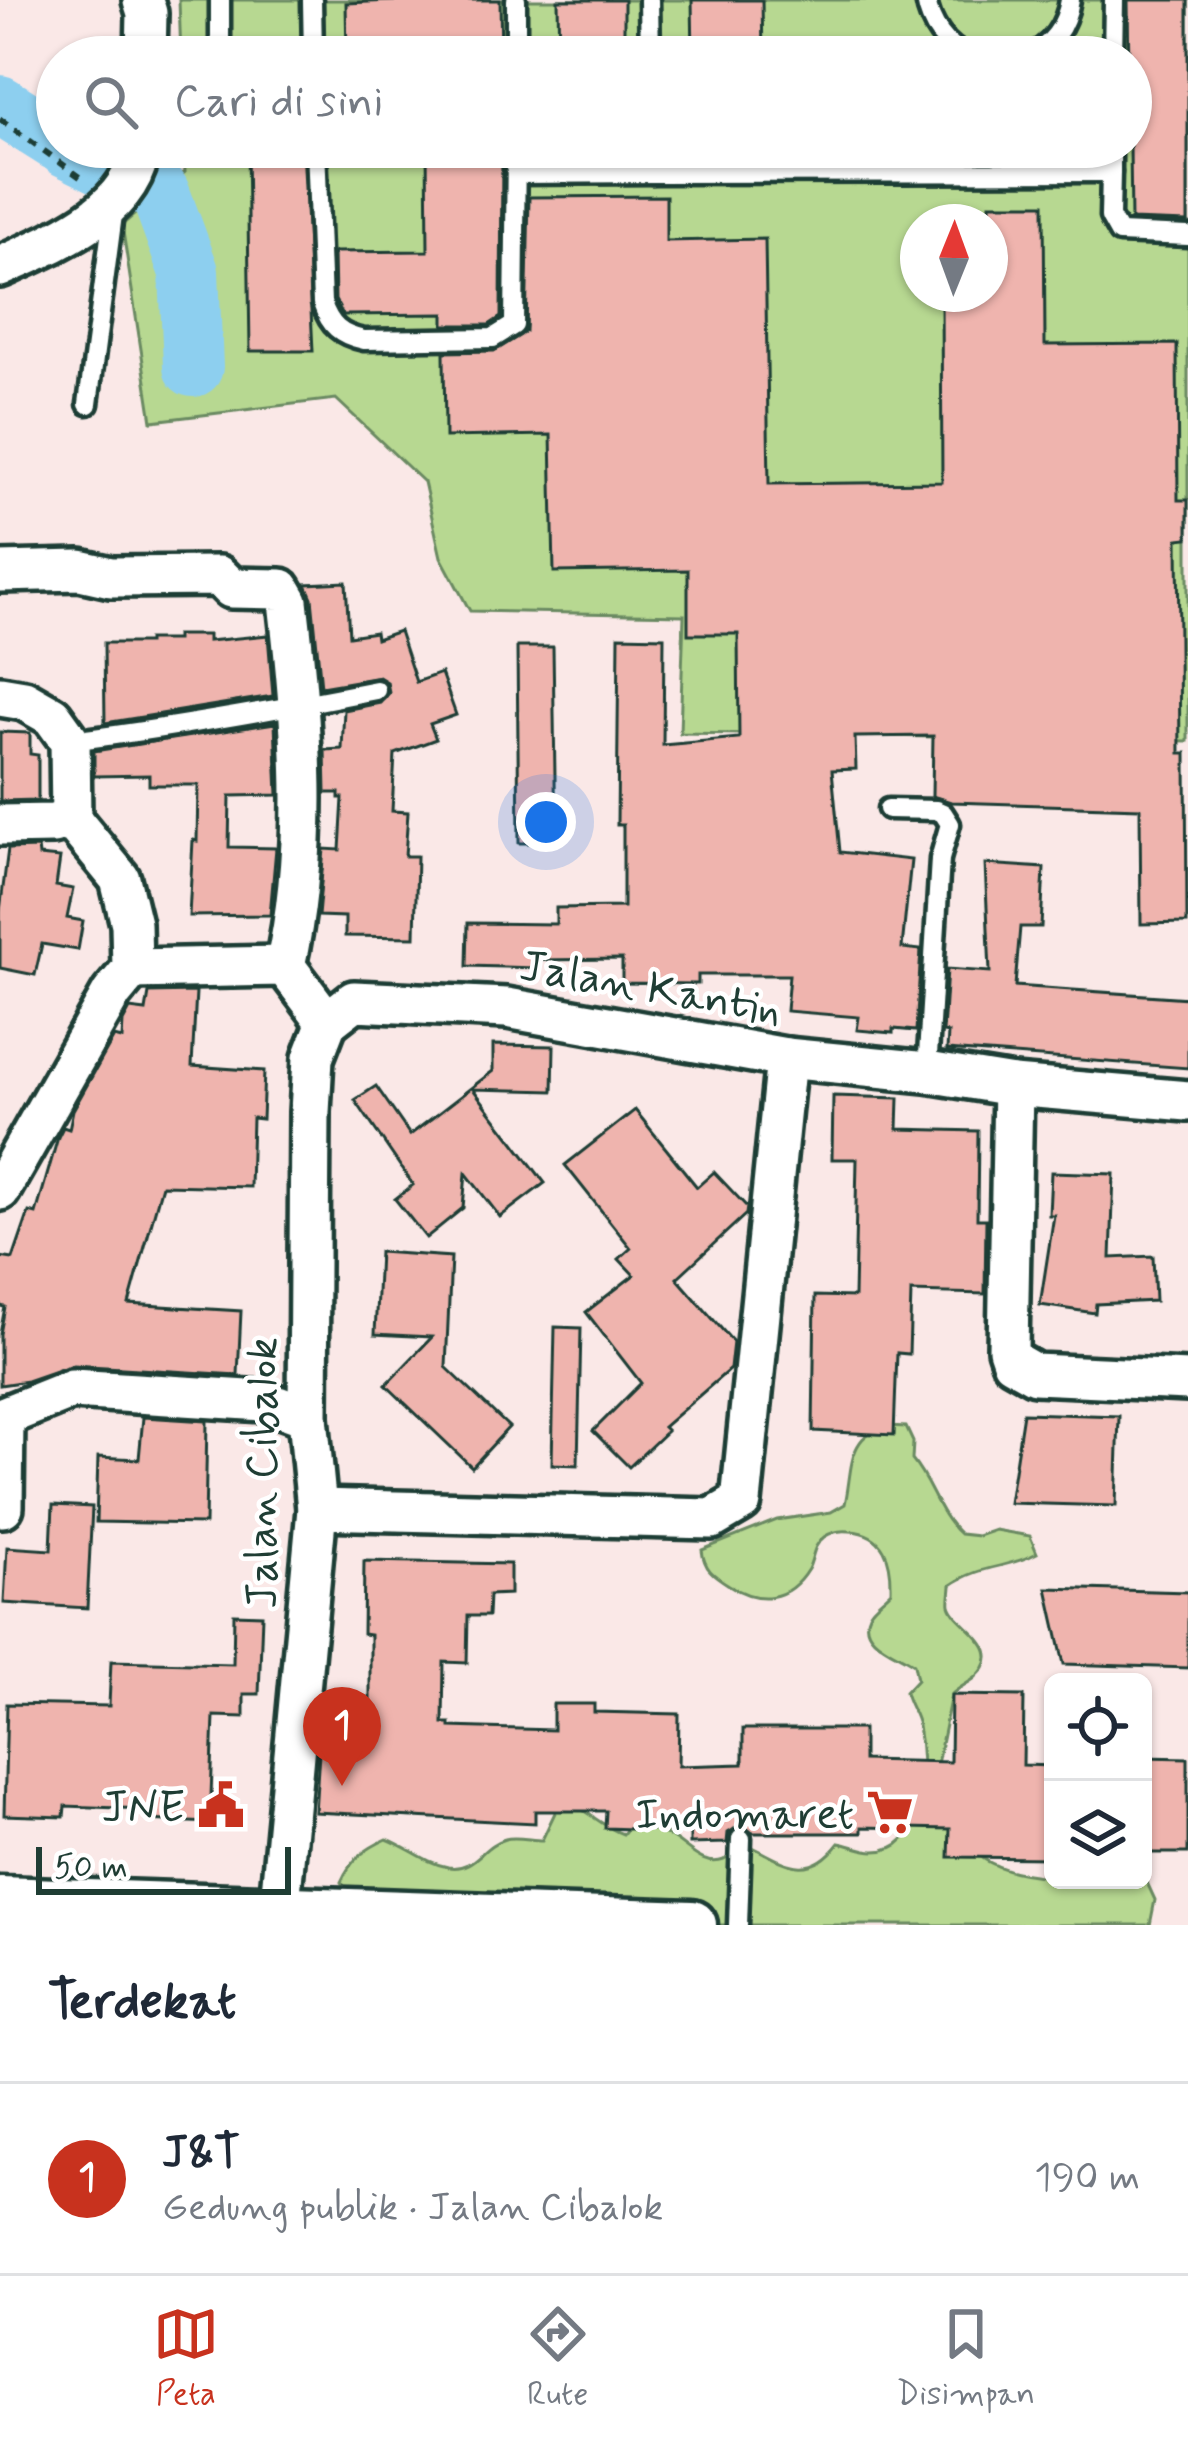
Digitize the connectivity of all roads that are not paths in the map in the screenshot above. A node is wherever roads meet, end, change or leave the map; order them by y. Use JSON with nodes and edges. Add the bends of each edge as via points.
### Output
{"nodes":[{"id":1,"x":143,"y":0,"type":"edge"},
{"id":2,"x":220,"y":0,"type":"edge"},
{"id":3,"x":312,"y":0,"type":"edge"},
{"id":4,"x":516,"y":0,"type":"edge"},
{"id":5,"x":649,"y":0,"type":"edge"},
{"id":6,"x":926,"y":0,"type":"edge"},
{"id":7,"x":1070,"y":0,"type":"edge"},
{"id":8,"x":1114,"y":0,"type":"edge"},
{"id":9,"x":146,"y":36,"type":"edge"},
{"id":10,"x":220,"y":36,"type":"edge"},
{"id":11,"x":313,"y":36,"type":"edge"},
{"id":12,"x":516,"y":36,"type":"edge"},
{"id":13,"x":650,"y":36,"type":"edge"},
{"id":14,"x":940,"y":36,"type":"edge"},
{"id":15,"x":1057,"y":36,"type":"edge"},
{"id":16,"x":1113,"y":36,"type":"edge"},
{"id":17,"x":137,"y":168,"type":"edge"},
{"id":18,"x":317,"y":168,"type":"edge"},
{"id":19,"x":516,"y":168,"type":"edge"},
{"id":20,"x":652,"y":168,"type":"edge"},
{"id":21,"x":1111,"y":168,"type":"edge"},
{"id":22,"x":1111,"y":172,"type":"junction"},
{"id":23,"x":652,"y":173,"type":"junction"},
{"id":24,"x":516,"y":174,"type":"junction"},
{"id":25,"x":115,"y":202,"type":"junction"},
{"id":26,"x":1188,"y":236,"type":"edge"},
{"id":27,"x":0,"y":267,"type":"edge"},
{"id":28,"x":88,"y":404,"type":"dead end"},
{"id":29,"x":0,"y":572,"type":"edge"},
{"id":30,"x":376,"y":690,"type":"dead end"},
{"id":31,"x":0,"y":696,"type":"edge"},
{"id":32,"x":300,"y":705,"type":"junction"},
{"id":33,"x":70,"y":741,"type":"junction"},
{"id":34,"x":888,"y":809,"type":"dead end"},
{"id":35,"x":71,"y":819,"type":"junction"},
{"id":36,"x":0,"y":825,"type":"edge"},
{"id":37,"x":285,"y":966,"type":"junction"},
{"id":38,"x":132,"y":968,"type":"junction"},
{"id":39,"x":327,"y":1022,"type":"junction"},
{"id":40,"x":786,"y":1058,"type":"junction"},
{"id":41,"x":927,"y":1072,"type":"junction"},
{"id":42,"x":1012,"y":1087,"type":"junction"},
{"id":43,"x":1188,"y":1102,"type":"edge"},
{"id":44,"x":0,"y":1190,"type":"edge"},
{"id":45,"x":1188,"y":1382,"type":"edge"},
{"id":46,"x":308,"y":1417,"type":"junction"},
{"id":47,"x":2,"y":1418,"type":"edge"},
{"id":48,"x":0,"y":1507,"type":"edge"},
{"id":49,"x":317,"y":1509,"type":"junction"},
{"id":50,"x":741,"y":1839,"type":"dead end"},
{"id":51,"x":0,"y":1901,"type":"edge"},
{"id":52,"x":279,"y":1918,"type":"edge"},
{"id":53,"x":692,"y":1925,"type":"edge"},
{"id":54,"x":738,"y":1925,"type":"edge"}],
"edges":[{"from":1,"to":9,"type":"street"},
{"from":2,"to":10,"type":"lane"},
{"from":3,"to":11,"type":"lane"},
{"from":4,"to":12,"type":"lane"},
{"from":5,"to":13,"type":"lane"},
{"from":6,"to":14,"type":"lane"},
{"from":7,"to":15,"type":"lane"},
{"from":8,"to":16,"type":"lane"},
{"from":17,"to":25,"type":"street"},
{"from":18,"to":24,"type":"lane","via":[[322,303],[329,323],[364,340],[493,338],[514,325]]},
{"from":19,"to":24,"type":"lane"},
{"from":20,"to":23,"type":"lane"},
{"from":21,"to":22,"type":"lane"},
{"from":22,"to":23,"type":"lane"},
{"from":22,"to":26,"type":"lane","via":[[1110,217],[1119,232]]},
{"from":23,"to":24,"type":"lane"},
{"from":25,"to":27,"type":"street"},
{"from":25,"to":28,"type":"lane"},
{"from":29,"to":32,"type":"street","via":[[219,576],[231,588],[281,589]]},
{"from":30,"to":32,"type":"lane"},
{"from":31,"to":33,"type":"street","via":[[52,716]]},
{"from":32,"to":33,"type":"lane"},
{"from":32,"to":37,"type":"street","via":[[299,904]]},
{"from":33,"to":35,"type":"street"},
{"from":34,"to":41,"type":"lane","via":[[936,810],[950,824],[937,890]]},
{"from":35,"to":36,"type":"street"},
{"from":35,"to":38,"type":"street","via":[[120,879]]},
{"from":37,"to":38,"type":"street"},
{"from":37,"to":39,"type":"street"},
{"from":38,"to":44,"type":"street"},
{"from":39,"to":40,"type":"street","name":"Jalan Kantin","via":[[354,1001],[507,1009]]},
{"from":39,"to":46,"type":"street","name":"Jalan Cibalok","via":[[313,1058],[310,1112]]},
{"from":40,"to":41,"type":"street","name":"Jalan Kantin"},
{"from":40,"to":49,"type":"street","via":[[741,1502],[712,1519]]},
{"from":41,"to":42,"type":"street","name":"Jalan Kantin"},
{"from":42,"to":43,"type":"street","name":"Jalan Kantin"},
{"from":42,"to":45,"type":"street","via":[[1012,1361],[1035,1374]]},
{"from":46,"to":47,"type":"street","via":[[264,1402],[72,1388]]},
{"from":46,"to":49,"type":"street","name":"Jalan Cibalok"},
{"from":47,"to":48,"type":"street"},
{"from":49,"to":52,"type":"street","name":"Jalan Cibalok"},
{"from":50,"to":54,"type":"lane"},
{"from":51,"to":52,"type":"street"},
{"from":52,"to":53,"type":"street"}]}
